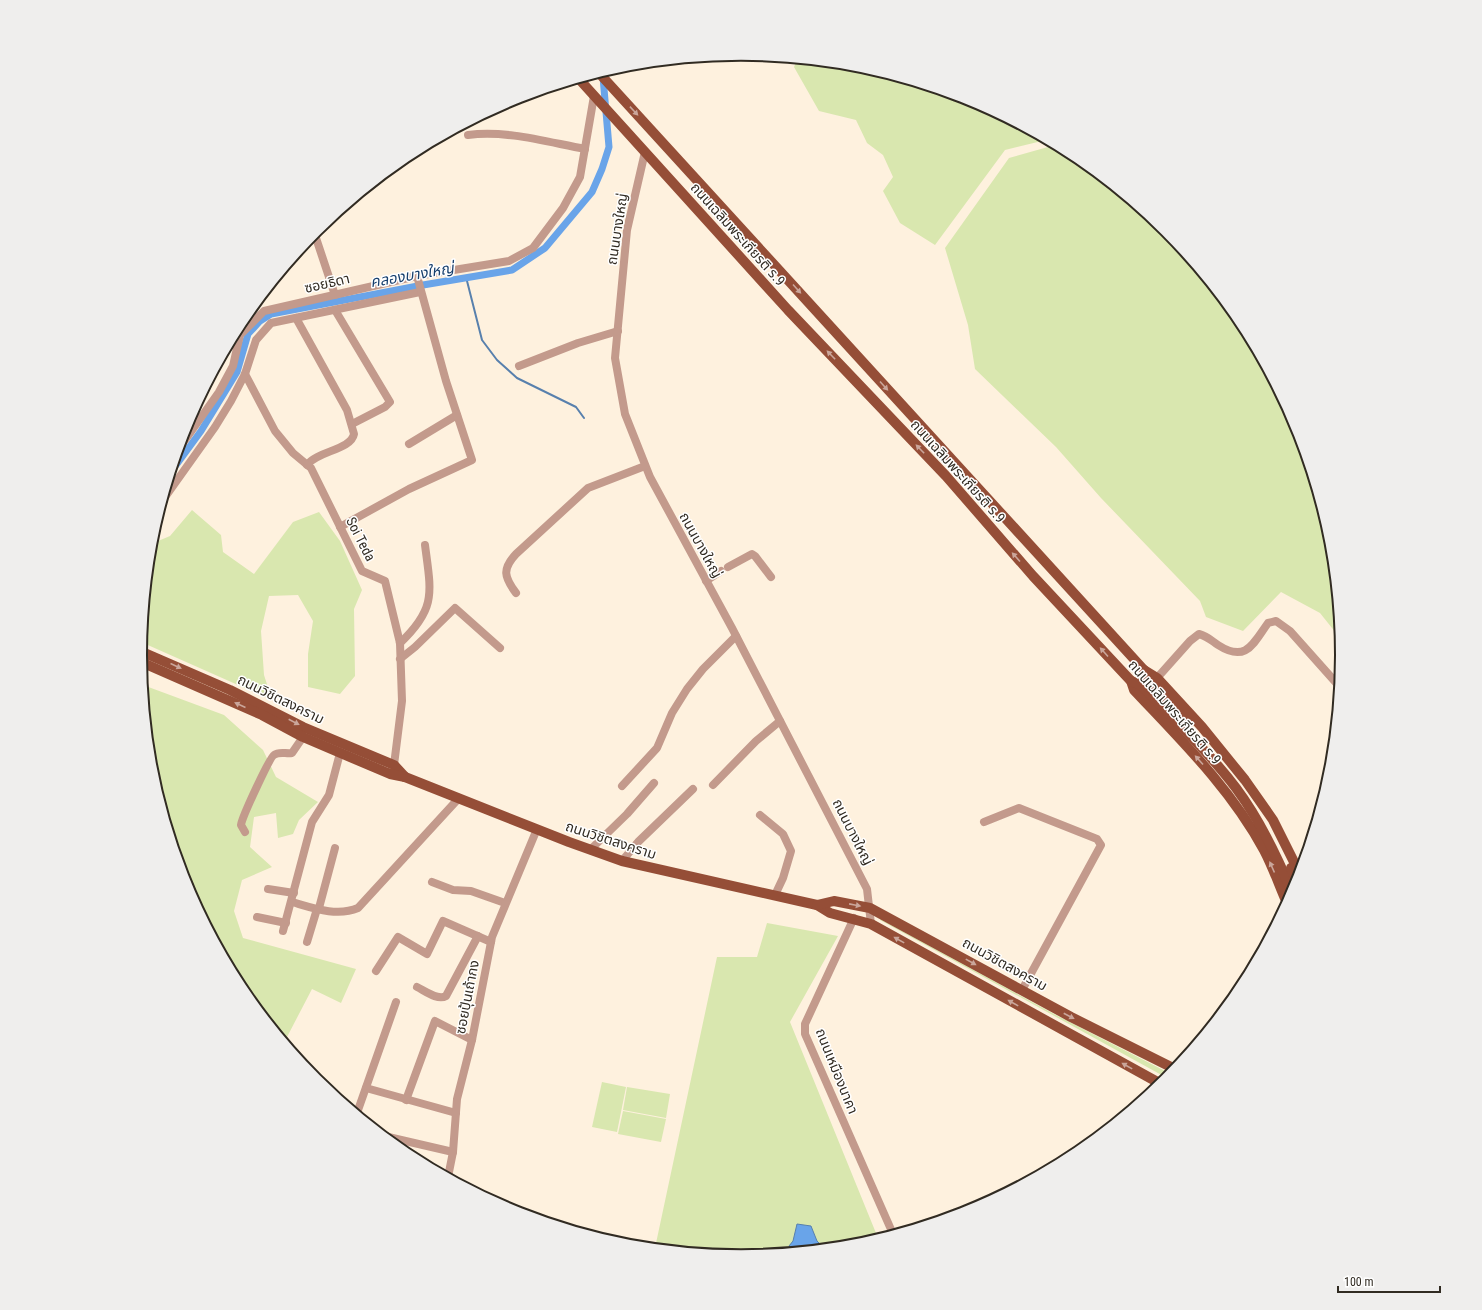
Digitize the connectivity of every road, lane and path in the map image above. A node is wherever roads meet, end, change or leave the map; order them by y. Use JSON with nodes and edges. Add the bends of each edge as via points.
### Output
{"nodes":[{"id":1,"x":603,"y":77,"type":"edge"},
{"id":2,"x":583,"y":82,"type":"edge"},
{"id":3,"x":594,"y":96,"type":"junction"},
{"id":4,"x":468,"y":135,"type":"dead end"},
{"id":5,"x":585,"y":149,"type":"junction"},
{"id":6,"x":645,"y":152,"type":"junction"},
{"id":7,"x":317,"y":240,"type":"edge"},
{"id":8,"x":417,"y":276,"type":"junction"},
{"id":9,"x":420,"y":292,"type":"junction"},
{"id":10,"x":335,"y":295,"type":"junction"},
{"id":11,"x":335,"y":310,"type":"junction"},
{"id":12,"x":296,"y":318,"type":"junction"},
{"id":13,"x":618,"y":331,"type":"junction"},
{"id":14,"x":242,"y":333,"type":"edge"},
{"id":15,"x":239,"y":337,"type":"edge"},
{"id":16,"x":519,"y":366,"type":"dead end"},
{"id":17,"x":245,"y":374,"type":"junction"},
{"id":18,"x":218,"y":392,"type":"junction"},
{"id":19,"x":231,"y":401,"type":"junction"},
{"id":20,"x":457,"y":415,"type":"junction"},
{"id":21,"x":352,"y":424,"type":"junction"},
{"id":22,"x":191,"y":432,"type":"edge"},
{"id":23,"x":409,"y":444,"type":"dead end"},
{"id":24,"x":307,"y":465,"type":"junction"},
{"id":25,"x":645,"y":466,"type":"junction"},
{"id":26,"x":171,"y":489,"type":"edge"},
{"id":27,"x":340,"y":527,"type":"junction"},
{"id":28,"x":425,"y":545,"type":"dead end"},
{"id":29,"x":771,"y":577,"type":"dead end"},
{"id":30,"x":706,"y":581,"type":"junction"},
{"id":31,"x":516,"y":593,"type":"dead end"},
{"id":32,"x":736,"y":636,"type":"junction"},
{"id":33,"x":400,"y":643,"type":"junction"},
{"id":34,"x":500,"y":648,"type":"dead end"},
{"id":35,"x":147,"y":654,"type":"edge"},
{"id":36,"x":400,"y":659,"type":"junction"},
{"id":37,"x":147,"y":665,"type":"edge"},
{"id":38,"x":1144,"y":670,"type":"junction"},
{"id":39,"x":1157,"y":678,"type":"junction"},
{"id":40,"x":1131,"y":681,"type":"junction"},
{"id":41,"x":1334,"y":681,"type":"edge"},
{"id":42,"x":780,"y":721,"type":"junction"},
{"id":43,"x":303,"y":737,"type":"junction"},
{"id":44,"x":340,"y":753,"type":"junction"},
{"id":45,"x":394,"y":764,"type":"junction"},
{"id":46,"x":390,"y":774,"type":"junction"},
{"id":47,"x":405,"y":777,"type":"junction"},
{"id":48,"x":654,"y":783,"type":"dead end"},
{"id":49,"x":713,"y":785,"type":"dead end"},
{"id":50,"x":622,"y":786,"type":"dead end"},
{"id":51,"x":693,"y":789,"type":"dead end"},
{"id":52,"x":459,"y":798,"type":"junction"},
{"id":53,"x":760,"y":815,"type":"dead end"},
{"id":54,"x":984,"y":822,"type":"dead end"},
{"id":55,"x":537,"y":829,"type":"junction"},
{"id":56,"x":245,"y":832,"type":"dead end"},
{"id":57,"x":335,"y":848,"type":"dead end"},
{"id":58,"x":590,"y":850,"type":"junction"},
{"id":59,"x":622,"y":861,"type":"junction"},
{"id":60,"x":1296,"y":866,"type":"edge"},
{"id":61,"x":1293,"y":873,"type":"edge"},
{"id":62,"x":432,"y":882,"type":"dead end"},
{"id":63,"x":1289,"y":885,"type":"edge"},
{"id":64,"x":268,"y":888,"type":"dead end"},
{"id":65,"x":776,"y":895,"type":"junction"},
{"id":66,"x":1284,"y":896,"type":"edge"},
{"id":67,"x":293,"y":898,"type":"junction"},
{"id":68,"x":505,"y":903,"type":"junction"},
{"id":69,"x":816,"y":905,"type":"junction"},
{"id":70,"x":318,"y":908,"type":"junction"},
{"id":71,"x":870,"y":908,"type":"junction"},
{"id":72,"x":257,"y":917,"type":"dead end"},
{"id":73,"x":854,"y":918,"type":"junction"},
{"id":74,"x":286,"y":923,"type":"junction"},
{"id":75,"x":871,"y":924,"type":"junction"},
{"id":76,"x":283,"y":931,"type":"dead end"},
{"id":77,"x":478,"y":936,"type":"junction"},
{"id":78,"x":307,"y":942,"type":"dead end"},
{"id":79,"x":491,"y":942,"type":"junction"},
{"id":80,"x":376,"y":971,"type":"dead end"},
{"id":81,"x":417,"y":987,"type":"dead end"},
{"id":82,"x":1022,"y":990,"type":"junction"},
{"id":83,"x":396,"y":1002,"type":"dead end"},
{"id":84,"x":472,"y":1040,"type":"junction"},
{"id":85,"x":1170,"y":1066,"type":"edge"},
{"id":86,"x":1155,"y":1081,"type":"edge"},
{"id":87,"x":366,"y":1088,"type":"junction"},
{"id":88,"x":406,"y":1100,"type":"junction"},
{"id":89,"x":358,"y":1109,"type":"edge"},
{"id":90,"x":456,"y":1113,"type":"junction"},
{"id":91,"x":397,"y":1139,"type":"edge"},
{"id":92,"x":453,"y":1152,"type":"junction"},
{"id":93,"x":449,"y":1172,"type":"edge"},
{"id":94,"x":891,"y":1230,"type":"edge"}],
"edges":[{"from":1,"to":38,"type":"main road","name":"ถนนเฉลิมพระเกียรติ ร.9","one_way":true},
{"from":2,"to":3,"type":"main road","name":"ถนนเฉลิมพระเกียรติ ร.9"},
{"from":3,"to":5,"type":"street","name":"ซอยธิดา"},
{"from":3,"to":6,"type":"main road","name":"ถนนเฉลิมพระเกียรติ ร.9"},
{"from":4,"to":5,"type":"street","via":[[488,132],[505,134]]},
{"from":5,"to":8,"type":"street","name":"ซอยธิดา","via":[[580,177],[564,208],[533,248],[509,260]]},
{"from":6,"to":13,"type":"street","name":"ถนนบางใหญ่","via":[[627,230]]},
{"from":40,"to":6,"type":"main road","name":"ถนนเฉลิมพระเกียรติ ร.9","one_way":true,"via":[[1033,576],[942,472]]},
{"from":7,"to":10,"type":"street"},
{"from":8,"to":9,"type":"street"},
{"from":8,"to":10,"type":"street","name":"ซอยธิดา"},
{"from":9,"to":11,"type":"street"},
{"from":9,"to":20,"type":"street"},
{"from":10,"to":14,"type":"street","name":"ซอยธิดา","via":[[264,311]]},
{"from":11,"to":12,"type":"street"},
{"from":11,"to":21,"type":"street","via":[[390,402]]},
{"from":12,"to":17,"type":"street","via":[[271,323],[256,340]]},
{"from":12,"to":21,"type":"street"},
{"from":13,"to":16,"type":"street","via":[[578,343]]},
{"from":13,"to":25,"type":"street","name":"ถนนบางใหญ่","via":[[616,358],[625,414]]},
{"from":15,"to":18,"type":"street","name":"ซอยธิดา","via":[[233,366]]},
{"from":17,"to":19,"type":"street"},
{"from":17,"to":24,"type":"street","name":"Soi Teda","via":[[275,431]]},
{"from":18,"to":19,"type":"street"},
{"from":18,"to":22,"type":"street","name":"ซอยธิดา"},
{"from":19,"to":26,"type":"street"},
{"from":20,"to":23,"type":"street"},
{"from":20,"to":27,"type":"street","via":[[472,460],[409,489]]},
{"from":21,"to":24,"type":"street","via":[[352,441],[312,459]]},
{"from":24,"to":27,"type":"street","name":"Soi Teda","via":[[311,468]]},
{"from":25,"to":30,"type":"street","name":"ถนนบางใหญ่"},
{"from":25,"to":31,"type":"street","via":[[588,488],[516,554],[506,571],[507,580]]},
{"from":27,"to":33,"type":"street","name":"Soi Teda","via":[[362,571],[385,581]]},
{"from":28,"to":33,"type":"street","via":[[430,586],[429,602],[420,619]]},
{"from":29,"to":30,"type":"street","via":[[752,554]]},
{"from":30,"to":32,"type":"street","name":"ถนนบางใหญ่"},
{"from":32,"to":42,"type":"street","name":"ถนนบางใหญ่"},
{"from":32,"to":50,"type":"street","via":[[687,689],[672,713],[657,748]]},
{"from":33,"to":36,"type":"street","name":"Soi Teda"},
{"from":34,"to":36,"type":"street","via":[[455,608]]},
{"from":35,"to":45,"type":"main road","name":"ถนนวิชิตสงคราม","one_way":true,"via":[[230,690],[303,727]]},
{"from":36,"to":45,"type":"street","name":"Soi Teda","via":[[402,701]]},
{"from":43,"to":37,"type":"main road","name":"ถนนวิชิตสงคราม","one_way":true,"via":[[262,715]]},
{"from":38,"to":39,"type":"main road","name":"ถนนเฉลิมพระเกียรติ ร.9"},
{"from":38,"to":61,"type":"main road","via":[[1147,680],[1230,772],[1267,823]]},
{"from":39,"to":41,"type":"street","via":[[1199,634],[1223,648],[1246,652],[1268,623],[1276,621],[1290,631]]},
{"from":39,"to":60,"type":"main road","name":"ถนนเฉลิมพระเกียรติ ร.9","via":[[1202,727],[1245,780],[1273,820]]},
{"from":40,"to":63,"type":"main road","via":[[1141,685],[1236,788],[1275,852]]},
{"from":66,"to":40,"type":"main road","name":"ถนนเฉลิมพระเกียรติ ร.9","one_way":true,"via":[[1264,850],[1233,801],[1214,776],[1134,690]]},
{"from":42,"to":49,"type":"street","via":[[756,741]]},
{"from":42,"to":71,"type":"street","name":"ถนนบางใหญ่","via":[[867,889]]},
{"from":43,"to":44,"type":"main road","name":"ถนนวิชิตสงคราม"},
{"from":43,"to":56,"type":"street","via":[[292,753],[276,753],[270,758],[263,778],[244,813],[241,825]]},
{"from":44,"to":46,"type":"main road","name":"ถนนวิชิตสงคราม"},
{"from":44,"to":67,"type":"street","via":[[329,795],[312,822]]},
{"from":45,"to":46,"type":"street","name":"Soi Teda"},
{"from":45,"to":47,"type":"main road","name":"ถนนวิชิตสงคราม"},
{"from":46,"to":47,"type":"main road","name":"ถนนวิชิตสงคราม"},
{"from":47,"to":52,"type":"main road","name":"ถนนวิชิตสงคราม"},
{"from":48,"to":58,"type":"street"},
{"from":51,"to":59,"type":"street"},
{"from":52,"to":55,"type":"main road","name":"ถนนวิชิตสงคราม"},
{"from":52,"to":70,"type":"street","via":[[358,908],[350,912],[332,912]]},
{"from":53,"to":65,"type":"street","via":[[783,834],[791,851]]},
{"from":54,"to":82,"type":"street","via":[[1019,808],[1097,839],[1101,845]]},
{"from":55,"to":58,"type":"main road","name":"ถนนวิชิตสงคราม"},
{"from":55,"to":68,"type":"street","name":"ซอยปุ้นเถ้ากง"},
{"from":57,"to":70,"type":"street"},
{"from":58,"to":59,"type":"main road","name":"ถนนวิชิตสงคราม"},
{"from":59,"to":65,"type":"main road","name":"ถนนวิชิตสงคราม"},
{"from":62,"to":68,"type":"street","via":[[453,890],[471,891]]},
{"from":64,"to":67,"type":"street"},
{"from":65,"to":69,"type":"main road","name":"ถนนวิชิตสงคราม"},
{"from":67,"to":70,"type":"street"},
{"from":67,"to":74,"type":"street"},
{"from":68,"to":79,"type":"street","name":"ซอยปุ้นเถ้ากง"},
{"from":69,"to":71,"type":"main road","name":"ถนนวิชิตสงคราม","one_way":true,"via":[[834,901]]},
{"from":69,"to":73,"type":"main road","name":"ถนนวิชิตสงคราม","via":[[830,913]]},
{"from":70,"to":78,"type":"street"},
{"from":71,"to":75,"type":"street","name":"ถนนบางใหญ่"},
{"from":71,"to":82,"type":"main road","name":"ถนนวิชิตสงคราม","one_way":true},
{"from":72,"to":74,"type":"street"},
{"from":73,"to":75,"type":"main road","name":"ถนนวิชิตสงคราม"},
{"from":73,"to":94,"type":"street","name":"ถนนเหมืองนาคา","via":[[805,1024],[805,1034]]},
{"from":74,"to":76,"type":"street"},
{"from":86,"to":75,"type":"main road","name":"ถนนวิชิตสงคราม","one_way":true},
{"from":77,"to":79,"type":"street"},
{"from":77,"to":80,"type":"street","via":[[443,921],[427,954],[398,937]]},
{"from":77,"to":81,"type":"street","via":[[446,996],[437,997]]},
{"from":79,"to":84,"type":"street","name":"ซอยปุ้นเถ้ากง"},
{"from":82,"to":85,"type":"main road","name":"ถนนวิชิตสงคราม","one_way":true},
{"from":83,"to":87,"type":"street"},
{"from":84,"to":88,"type":"street","via":[[435,1021]]},
{"from":84,"to":90,"type":"street","name":"ซอยปุ้นเถ้ากง","via":[[456,1100]]},
{"from":87,"to":88,"type":"street"},
{"from":87,"to":89,"type":"street"},
{"from":88,"to":90,"type":"street"},
{"from":90,"to":92,"type":"street","name":"ซอยปุ้นเถ้ากง"},
{"from":91,"to":92,"type":"street"},
{"from":92,"to":93,"type":"street","name":"ซอยปุ้นเถ้ากง"}]}
